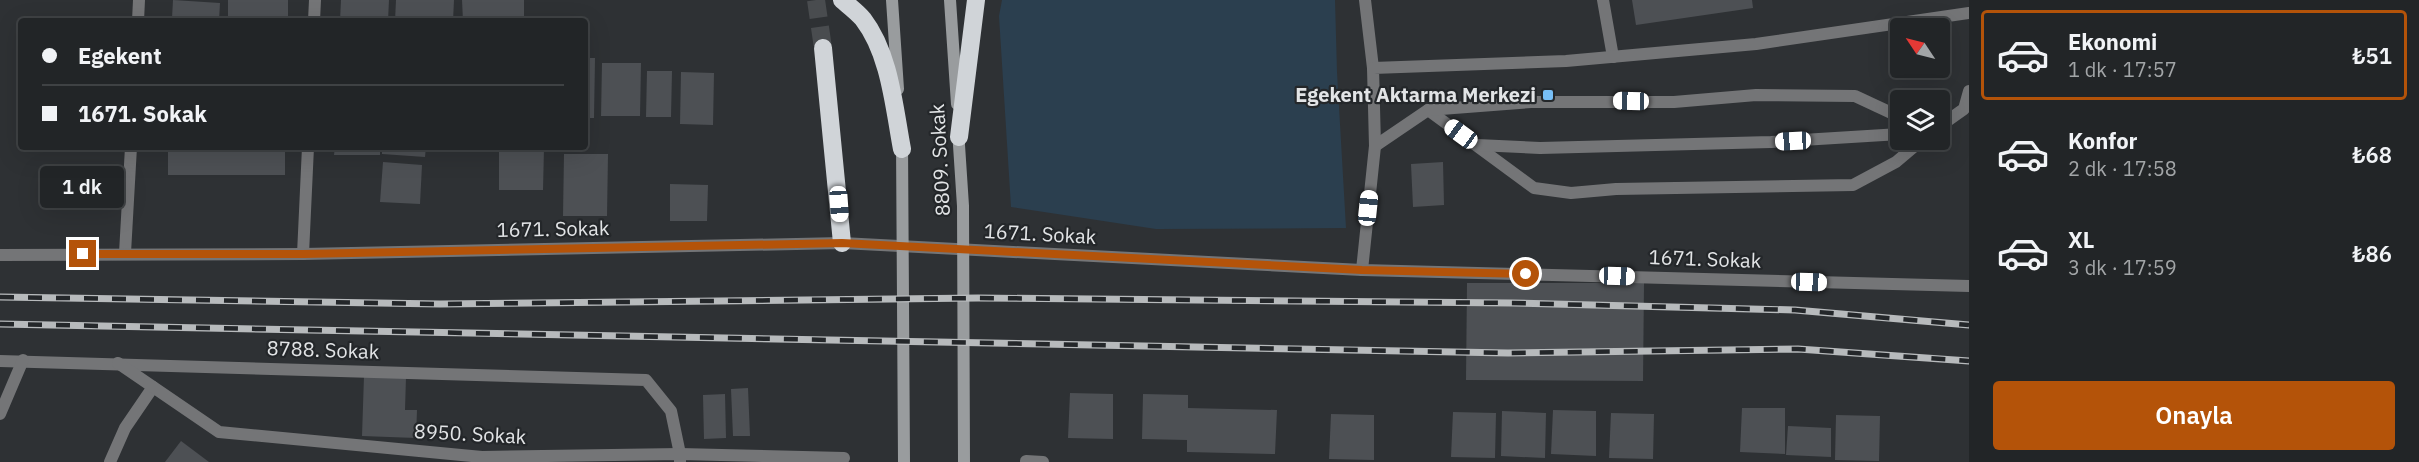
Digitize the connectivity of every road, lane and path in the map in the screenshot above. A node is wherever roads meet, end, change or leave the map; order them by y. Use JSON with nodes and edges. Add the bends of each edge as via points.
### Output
{"nodes":[{"id":1,"x":140,"y":0,"type":"edge"},
{"id":2,"x":315,"y":0,"type":"edge"},
{"id":3,"x":842,"y":0,"type":"edge"},
{"id":4,"x":892,"y":0,"type":"edge"},
{"id":5,"x":950,"y":0,"type":"edge"},
{"id":6,"x":976,"y":0,"type":"edge"},
{"id":7,"x":1365,"y":0,"type":"edge"},
{"id":8,"x":1602,"y":0,"type":"edge"},
{"id":9,"x":1969,"y":13,"type":"edge"},
{"id":10,"x":138,"y":18,"type":"edge"},
{"id":11,"x":314,"y":18,"type":"edge"},
{"id":12,"x":823,"y":48,"type":"tunnel mouth"},
{"id":13,"x":1612,"y":57,"type":"junction"},
{"id":14,"x":1373,"y":68,"type":"junction"},
{"id":15,"x":1969,"y":91,"type":"edge"},
{"id":16,"x":1428,"y":110,"type":"junction"},
{"id":17,"x":1890,"y":112,"type":"edge"},
{"id":18,"x":1950,"y":119,"type":"edge"},
{"id":19,"x":1890,"y":135,"type":"edge"},
{"id":20,"x":959,"y":137,"type":"junction"},
{"id":21,"x":1477,"y":145,"type":"junction"},
{"id":22,"x":1375,"y":146,"type":"junction"},
{"id":23,"x":902,"y":148,"type":"junction"},
{"id":24,"x":131,"y":150,"type":"edge"},
{"id":25,"x":308,"y":150,"type":"edge"},
{"id":26,"x":1910,"y":150,"type":"edge"},
{"id":27,"x":842,"y":243,"type":"junction"},
{"id":28,"x":125,"y":253,"type":"junction"},
{"id":29,"x":303,"y":254,"type":"junction"},
{"id":30,"x":0,"y":255,"type":"edge"},
{"id":31,"x":1362,"y":270,"type":"junction"},
{"id":32,"x":1969,"y":286,"type":"edge"},
{"id":33,"x":0,"y":360,"type":"edge"},
{"id":34,"x":23,"y":360,"type":"junction"},
{"id":35,"x":118,"y":363,"type":"junction"},
{"id":36,"x":153,"y":387,"type":"junction"},
{"id":37,"x":0,"y":414,"type":"edge"},
{"id":38,"x":680,"y":458,"type":"edge"},
{"id":39,"x":844,"y":458,"type":"dead end"},
{"id":40,"x":481,"y":460,"type":"edge"},
{"id":41,"x":1026,"y":461,"type":"edge"},
{"id":42,"x":110,"y":462,"type":"edge"},
{"id":43,"x":904,"y":462,"type":"edge"},
{"id":44,"x":964,"y":462,"type":"edge"},
{"id":45,"x":1043,"y":462,"type":"edge"}],
"edges":[{"from":1,"to":10,"type":"street"},
{"from":2,"to":11,"type":"street"},
{"from":3,"to":23,"type":"highway","via":[[863,20],[878,47]]},
{"from":4,"to":23,"type":"street","name":"8809. Sokak"},
{"from":5,"to":20,"type":"street","name":"8809. Sokak"},
{"from":6,"to":20,"type":"highway"},
{"from":7,"to":14,"type":"street"},
{"from":8,"to":13,"type":"street"},
{"from":9,"to":13,"type":"street","via":[[1756,44]]},
{"from":12,"to":27,"type":"highway"},
{"from":13,"to":14,"type":"street"},
{"from":14,"to":22,"type":"street"},
{"from":15,"to":18,"type":"street","via":[[1964,109]]},
{"from":16,"to":17,"type":"street","via":[[1531,102],[1674,102],[1756,95],[1855,96]]},
{"from":16,"to":21,"type":"street"},
{"from":16,"to":22,"type":"street"},
{"from":19,"to":21,"type":"street","via":[[1540,148]]},
{"from":20,"to":44,"type":"street","name":"8809. Sokak"},
{"from":21,"to":26,"type":"street","via":[[1534,188],[1571,193],[1853,185]]},
{"from":22,"to":31,"type":"street"},
{"from":23,"to":43,"type":"street","name":"8809. Sokak"},
{"from":24,"to":28,"type":"street"},
{"from":25,"to":29,"type":"street"},
{"from":27,"to":29,"type":"street","name":"1671. Sokak"},
{"from":27,"to":31,"type":"street","name":"1671. Sokak"},
{"from":28,"to":29,"type":"street","name":"1671. Sokak"},
{"from":28,"to":30,"type":"street","name":"1671. Sokak"},
{"from":31,"to":32,"type":"street","name":"1671. Sokak"},
{"from":33,"to":34,"type":"street","name":"8788. Sokak"},
{"from":34,"to":35,"type":"street","name":"8788. Sokak"},
{"from":34,"to":37,"type":"street"},
{"from":35,"to":36,"type":"street","name":"8950. Sokak"},
{"from":35,"to":38,"type":"street","name":"8788. Sokak","via":[[646,380],[670,411]]},
{"from":36,"to":40,"type":"street","name":"8950. Sokak","via":[[219,432]]},
{"from":36,"to":42,"type":"street","via":[[125,428]]},
{"from":38,"to":39,"type":"street","name":"8950. Sokak"},
{"from":38,"to":40,"type":"street","name":"8950. Sokak"},
{"from":41,"to":45,"type":"street"}]}
